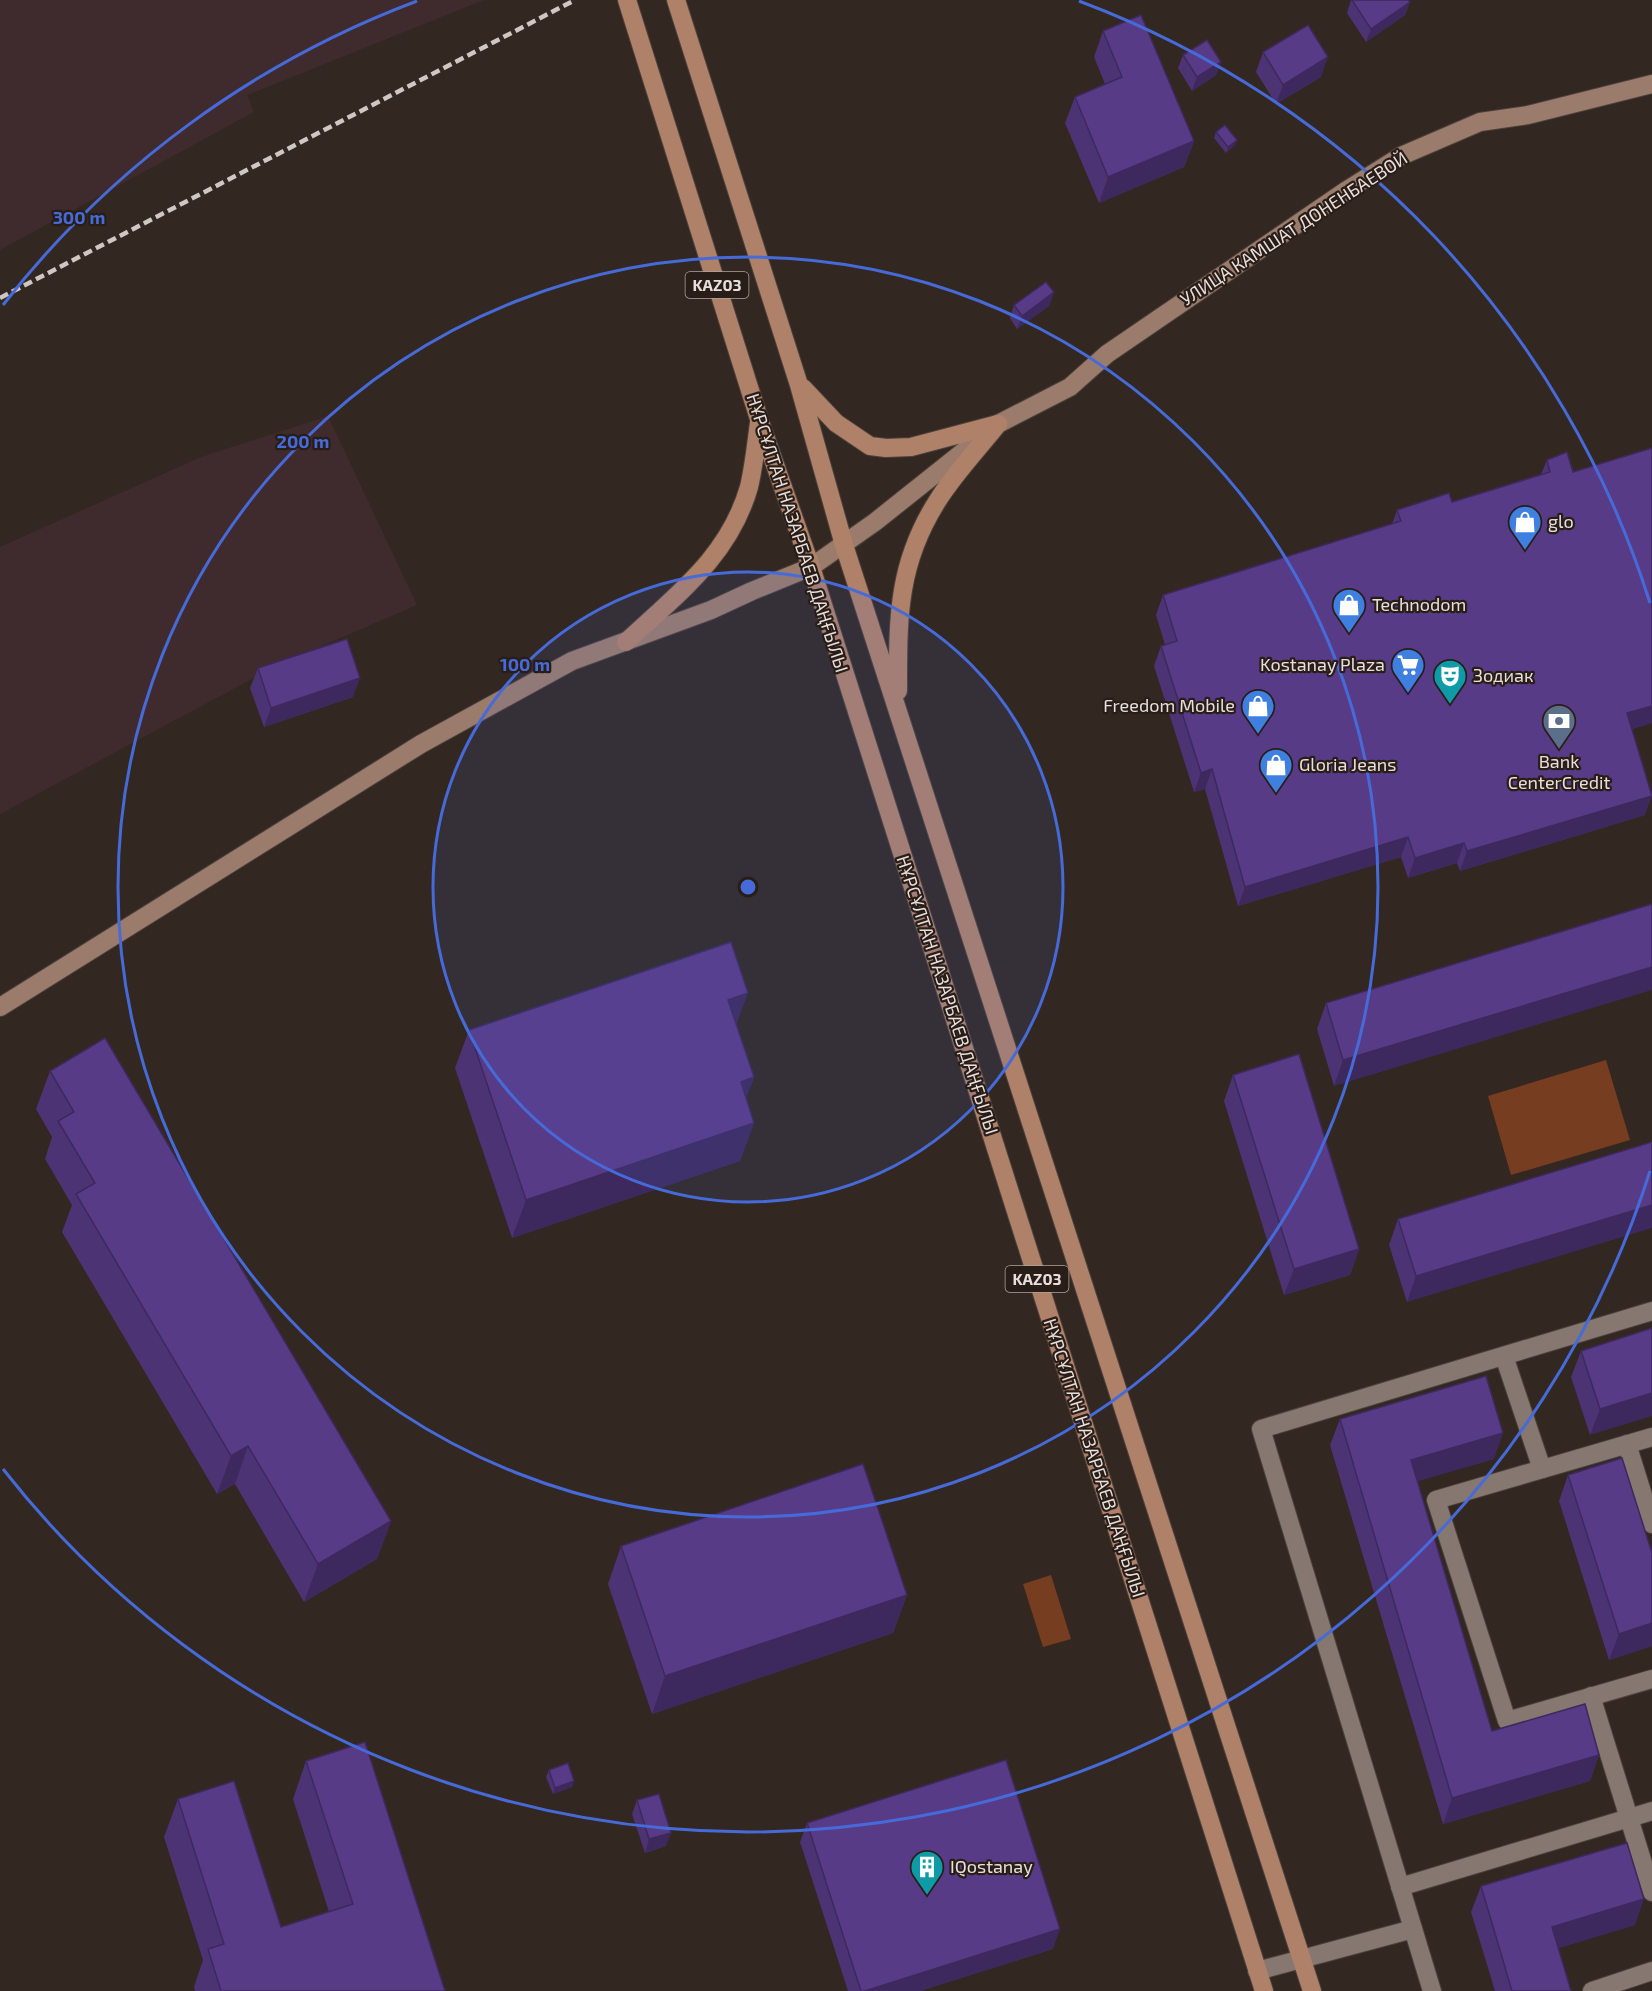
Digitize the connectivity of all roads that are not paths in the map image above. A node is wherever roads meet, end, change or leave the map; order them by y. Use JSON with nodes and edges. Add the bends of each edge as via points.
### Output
{"nodes":[{"id":1,"x":627,"y":0,"type":"edge"},
{"id":2,"x":676,"y":0,"type":"edge"},
{"id":3,"x":1652,"y":84,"type":"edge"},
{"id":4,"x":799,"y":385,"type":"junction"},
{"id":5,"x":760,"y":422,"type":"junction"},
{"id":6,"x":998,"y":424,"type":"junction"},
{"id":7,"x":844,"y":544,"type":"junction"},
{"id":8,"x":811,"y":567,"type":"junction"},
{"id":9,"x":626,"y":642,"type":"junction"},
{"id":10,"x":898,"y":708,"type":"junction"},
{"id":11,"x":0,"y":1007,"type":"edge"},
{"id":12,"x":1652,"y":1311,"type":"edge"},
{"id":13,"x":1504,"y":1356,"type":"junction"},
{"id":14,"x":1652,"y":1437,"type":"edge"},
{"id":15,"x":1627,"y":1444,"type":"junction"},
{"id":16,"x":1542,"y":1469,"type":"junction"},
{"id":17,"x":1652,"y":1524,"type":"edge"},
{"id":18,"x":1652,"y":1678,"type":"edge"},
{"id":19,"x":1591,"y":1696,"type":"junction"},
{"id":20,"x":1652,"y":1811,"type":"edge"},
{"id":21,"x":1629,"y":1818,"type":"junction"},
{"id":22,"x":1400,"y":1887,"type":"junction"},
{"id":23,"x":1652,"y":1892,"type":"edge"},
{"id":24,"x":1413,"y":1929,"type":"junction"},
{"id":25,"x":1302,"y":1959,"type":"junction"},
{"id":26,"x":1257,"y":1971,"type":"junction"},
{"id":27,"x":1652,"y":1971,"type":"edge"},
{"id":28,"x":1264,"y":1991,"type":"edge"},
{"id":29,"x":1312,"y":1991,"type":"edge"},
{"id":30,"x":1431,"y":1991,"type":"edge"},
{"id":31,"x":1592,"y":1991,"type":"edge"}],
"edges":[{"from":1,"to":5,"type":"main road","name":"НҰРСҰЛТАН НАЗАРБАЕВ ДАҢҒЫЛЫ","number":"KАZ03"},
{"from":2,"to":4,"type":"main road","number":"KАZ03"},
{"from":3,"to":6,"type":"street","name":"УЛИЦА КАМШАТ ДОНЕНБАЕВОЙ","via":[[1528,115],[1480,122],[1401,156],[1107,354],[1070,387]]},
{"from":4,"to":6,"type":"main road","via":[[836,423],[870,446],[911,447]]},
{"from":4,"to":7,"type":"main road","number":"KАZ03"},
{"from":5,"to":8,"type":"main road","name":"НҰРСҰЛТАН НАЗАРБАЕВ ДАҢҒЫЛЫ","number":"KАZ03"},
{"from":5,"to":9,"type":"main road","via":[[749,486],[727,538],[694,579]]},
{"from":6,"to":7,"type":"street","name":"УЛИЦА КАМШАТ ДОНЕНБАЕВОЙ"},
{"from":6,"to":10,"type":"main road","via":[[938,500],[907,567],[898,624]]},
{"from":7,"to":8,"type":"street","name":"УЛИЦА КАМШАТ ДОНЕНБАЕВОЙ"},
{"from":7,"to":10,"type":"main road","number":"KАZ03"},
{"from":8,"to":9,"type":"street","name":"УЛИЦА КАМШАТ ДОНЕНБАЕВОЙ"},
{"from":8,"to":26,"type":"main road","name":"НҰРСҰЛТАН НАЗАРБАЕВ ДАҢҒЫЛЫ","number":"KАZ03"},
{"from":9,"to":11,"type":"street","name":"УЛИЦА КАМШАТ ДОНЕНБАЕВОЙ","via":[[572,661],[421,744]]},
{"from":10,"to":25,"type":"main road","number":"KАZ03"},
{"from":12,"to":13,"type":"street"},
{"from":13,"to":16,"type":"street"},
{"from":13,"to":22,"type":"street","via":[[1261,1429]]},
{"from":14,"to":15,"type":"street"},
{"from":15,"to":16,"type":"street"},
{"from":15,"to":17,"type":"street"},
{"from":16,"to":19,"type":"street","via":[[1436,1500],[1508,1721]]},
{"from":18,"to":19,"type":"street"},
{"from":19,"to":21,"type":"street"},
{"from":20,"to":21,"type":"street"},
{"from":21,"to":22,"type":"street"},
{"from":21,"to":23,"type":"street"},
{"from":22,"to":24,"type":"street"},
{"from":24,"to":25,"type":"street"},
{"from":24,"to":30,"type":"street"},
{"from":25,"to":26,"type":"street"},
{"from":25,"to":29,"type":"main road","number":"KАZ03"},
{"from":26,"to":28,"type":"main road","name":"НҰРСҰЛТАН НАЗАРБАЕВ ДАҢҒЫЛЫ","number":"KАZ03"},
{"from":27,"to":31,"type":"street"}]}
